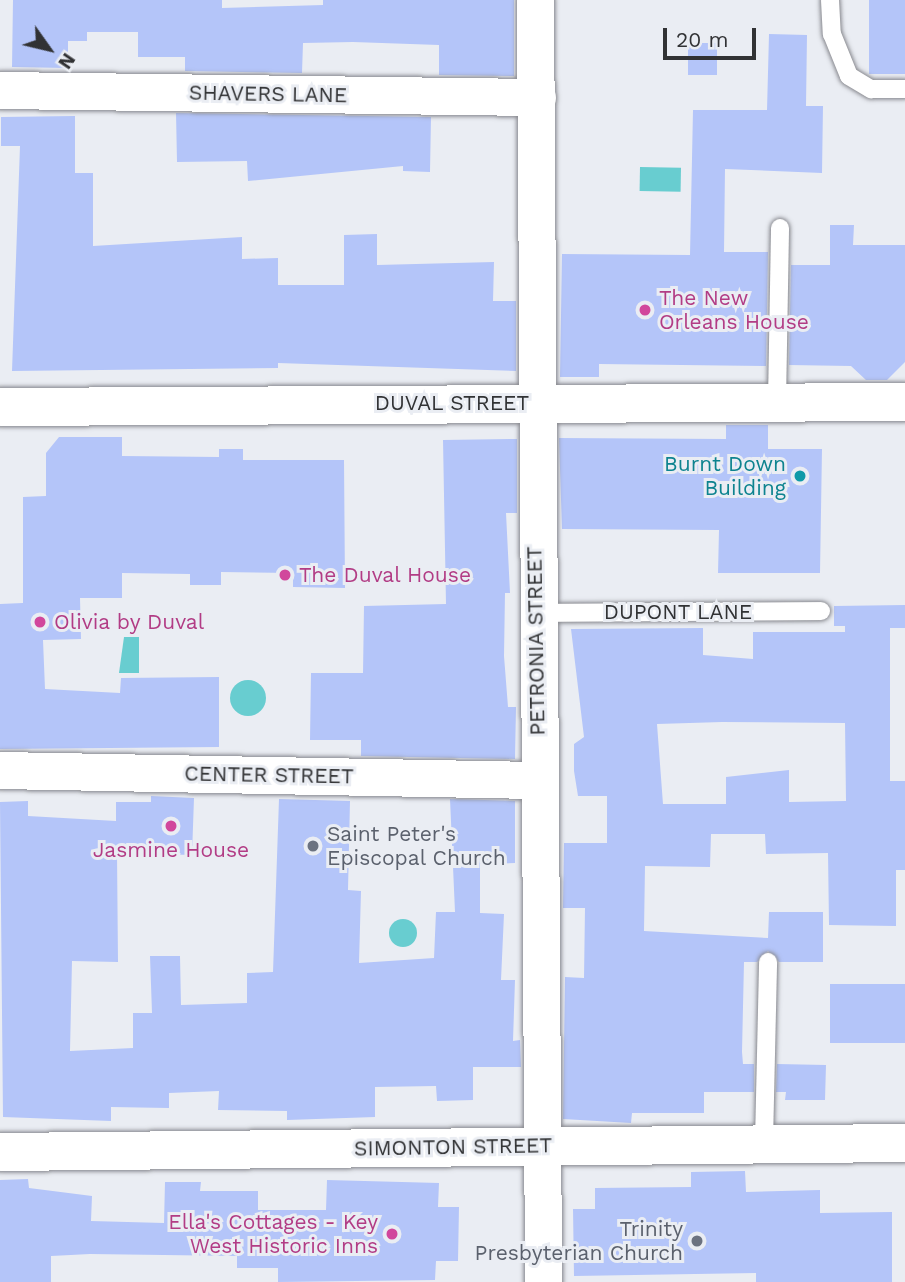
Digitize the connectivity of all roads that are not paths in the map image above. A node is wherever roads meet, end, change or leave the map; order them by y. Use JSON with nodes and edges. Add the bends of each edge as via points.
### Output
{"nodes":[{"id":1,"x":535,"y":0,"type":"edge"},
{"id":2,"x":830,"y":0,"type":"edge"},
{"id":3,"x":905,"y":89,"type":"edge"},
{"id":4,"x":0,"y":90,"type":"edge"},
{"id":5,"x":537,"y":97,"type":"junction"},
{"id":6,"x":780,"y":228,"type":"dead end"},
{"id":7,"x":777,"y":402,"type":"junction"},
{"id":8,"x":905,"y":402,"type":"edge"},
{"id":9,"x":534,"y":403,"type":"junction"},
{"id":10,"x":0,"y":407,"type":"edge"},
{"id":11,"x":821,"y":611,"type":"dead end"},
{"id":12,"x":536,"y":612,"type":"junction"},
{"id":13,"x":0,"y":770,"type":"edge"},
{"id":14,"x":537,"y":780,"type":"junction"},
{"id":15,"x":768,"y":962,"type":"dead end"},
{"id":16,"x":764,"y":1142,"type":"junction"},
{"id":17,"x":905,"y":1143,"type":"edge"},
{"id":18,"x":541,"y":1146,"type":"junction"},
{"id":19,"x":0,"y":1152,"type":"edge"},
{"id":20,"x":543,"y":1282,"type":"edge"}],
"edges":[{"from":1,"to":5,"type":"street","name":"PETRONIA STREET"},
{"from":2,"to":3,"type":"lane","via":[[832,34],[849,76],[871,89]]},
{"from":4,"to":5,"type":"street","name":"SHAVERS LANE"},
{"from":5,"to":9,"type":"street","name":"PETRONIA STREET"},
{"from":6,"to":7,"type":"lane"},
{"from":7,"to":8,"type":"street","name":"DUVAL STREET"},
{"from":7,"to":9,"type":"street","name":"DUVAL STREET"},
{"from":9,"to":10,"type":"street","name":"DUVAL STREET"},
{"from":9,"to":12,"type":"street","name":"PETRONIA STREET"},
{"from":11,"to":12,"type":"lane","name":"DUPONT LANE"},
{"from":12,"to":14,"type":"street","name":"PETRONIA STREET"},
{"from":13,"to":14,"type":"street","name":"CENTER STREET"},
{"from":14,"to":18,"type":"street","name":"PETRONIA STREET"},
{"from":15,"to":16,"type":"lane"},
{"from":16,"to":17,"type":"street","name":"SIMONTON STREET"},
{"from":16,"to":18,"type":"street","name":"SIMONTON STREET"},
{"from":18,"to":19,"type":"street","name":"SIMONTON STREET"},
{"from":18,"to":20,"type":"street","name":"PETRONIA STREET"}]}
